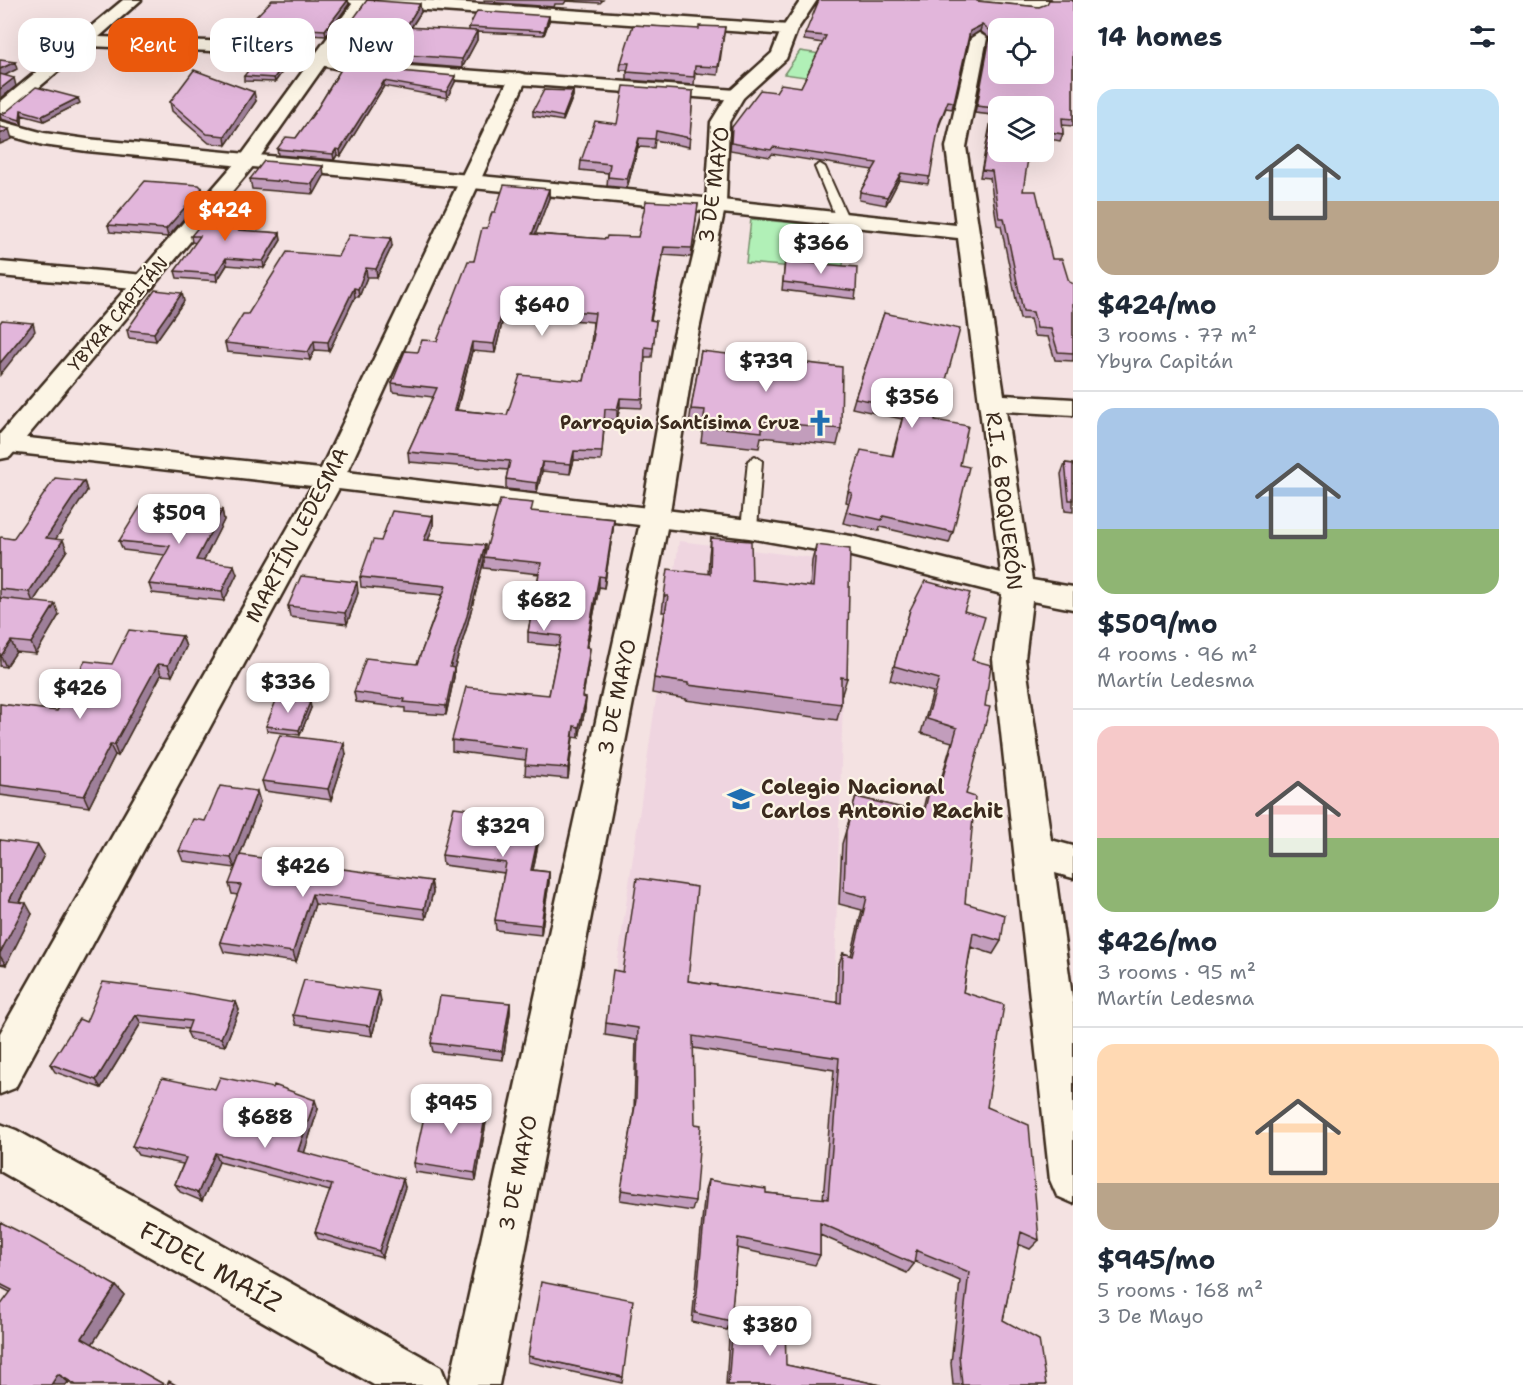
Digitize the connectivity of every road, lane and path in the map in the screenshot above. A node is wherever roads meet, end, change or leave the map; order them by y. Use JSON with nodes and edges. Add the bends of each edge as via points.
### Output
{"nodes":[{"id":1,"x":133,"y":0,"type":"edge"},
{"id":2,"x":354,"y":0,"type":"edge"},
{"id":3,"x":637,"y":0,"type":"edge"},
{"id":4,"x":809,"y":0,"type":"edge"},
{"id":5,"x":976,"y":0,"type":"edge"},
{"id":6,"x":1042,"y":0,"type":"edge"},
{"id":7,"x":362,"y":1,"type":"edge"},
{"id":8,"x":463,"y":4,"type":"edge"},
{"id":9,"x":629,"y":18,"type":"junction"},
{"id":10,"x":789,"y":30,"type":"junction"},
{"id":11,"x":96,"y":32,"type":"edge"},
{"id":12,"x":979,"y":38,"type":"edge"},
{"id":13,"x":96,"y":41,"type":"edge"},
{"id":14,"x":317,"y":61,"type":"junction"},
{"id":15,"x":48,"y":72,"type":"edge"},
{"id":16,"x":518,"y":78,"type":"junction"},
{"id":17,"x":736,"y":95,"type":"junction"},
{"id":18,"x":0,"y":111,"type":"edge"},
{"id":19,"x":0,"y":127,"type":"edge"},
{"id":20,"x":248,"y":160,"type":"junction"},
{"id":21,"x":820,"y":166,"type":"edge"},
{"id":22,"x":470,"y":182,"type":"junction"},
{"id":23,"x":716,"y":203,"type":"junction"},
{"id":24,"x":842,"y":218,"type":"junction"},
{"id":25,"x":969,"y":232,"type":"junction"},
{"id":26,"x":0,"y":269,"type":"edge"},
{"id":27,"x":145,"y":282,"type":"junction"},
{"id":28,"x":991,"y":402,"type":"junction"},
{"id":29,"x":1073,"y":407,"type":"edge"},
{"id":30,"x":2,"y":446,"type":"edge"},
{"id":31,"x":755,"y":460,"type":"dead end"},
{"id":32,"x":330,"y":479,"type":"junction"},
{"id":33,"x":655,"y":518,"type":"junction"},
{"id":34,"x":749,"y":529,"type":"junction"},
{"id":35,"x":1018,"y":588,"type":"junction"},
{"id":36,"x":1073,"y":598,"type":"edge"},
{"id":37,"x":1033,"y":851,"type":"junction"},
{"id":38,"x":1073,"y":862,"type":"edge"},
{"id":39,"x":0,"y":1074,"type":"edge"},
{"id":40,"x":0,"y":1146,"type":"edge"},
{"id":41,"x":1073,"y":1180,"type":"edge"},
{"id":42,"x":423,"y":1385,"type":"edge"},
{"id":43,"x":474,"y":1385,"type":"edge"}],
"edges":[{"from":1,"to":11,"type":"street"},
{"from":2,"to":7,"type":"street"},
{"from":3,"to":9,"type":"street"},
{"from":4,"to":10,"type":"street","name":"3 DE MAYO"},
{"from":5,"to":6,"type":"street","via":[[1037,6]]},
{"from":7,"to":8,"type":"street"},
{"from":7,"to":14,"type":"street","name":"YBYRA CAPITÁN"},
{"from":8,"to":9,"type":"street"},
{"from":9,"to":10,"type":"street"},
{"from":10,"to":17,"type":"street","name":"3 DE MAYO","via":[[780,56]]},
{"from":12,"to":25,"type":"street","name":"R.I. 6 BOQUERÓN","via":[[956,147]]},
{"from":13,"to":14,"type":"street","via":[[261,48]]},
{"from":14,"to":16,"type":"street"},
{"from":14,"to":20,"type":"street","name":"YBYRA CAPITÁN"},
{"from":15,"to":18,"type":"street"},
{"from":16,"to":17,"type":"street"},
{"from":16,"to":22,"type":"street","name":"MARTÍN LEDESMA"},
{"from":17,"to":23,"type":"street","name":"3 DE MAYO","via":[[720,122]]},
{"from":19,"to":20,"type":"street","via":[[43,139],[87,145]]},
{"from":20,"to":22,"type":"street"},
{"from":20,"to":27,"type":"street","name":"YBYRA CAPITÁN"},
{"from":21,"to":24,"type":"lane"},
{"from":22,"to":23,"type":"street"},
{"from":22,"to":32,"type":"street","name":"MARTÍN LEDESMA"},
{"from":23,"to":24,"type":"street"},
{"from":23,"to":33,"type":"street","name":"3 DE MAYO","via":[[684,344]]},
{"from":24,"to":25,"type":"street"},
{"from":25,"to":28,"type":"street","name":"R.I. 6 BOQUERÓN"},
{"from":26,"to":27,"type":"street"},
{"from":27,"to":30,"type":"street","name":"YBYRA CAPITÁN"},
{"from":28,"to":29,"type":"street"},
{"from":28,"to":35,"type":"street","name":"R.I. 6 BOQUERÓN"},
{"from":30,"to":32,"type":"street"},
{"from":31,"to":34,"type":"lane"},
{"from":32,"to":33,"type":"street"},
{"from":32,"to":39,"type":"street","name":"MARTÍN LEDESMA"},
{"from":33,"to":34,"type":"street"},
{"from":33,"to":43,"type":"street","name":"3 DE MAYO"},
{"from":34,"to":35,"type":"street","via":[[851,546]]},
{"from":35,"to":36,"type":"street"},
{"from":35,"to":37,"type":"street","name":"R.I. 6 BOQUERÓN","via":[[1009,659]]},
{"from":37,"to":38,"type":"street"},
{"from":37,"to":41,"type":"street","name":"R.I. 6 BOQUERÓN"},
{"from":40,"to":42,"type":"street","name":"FIDEL MAÍZ"}]}
